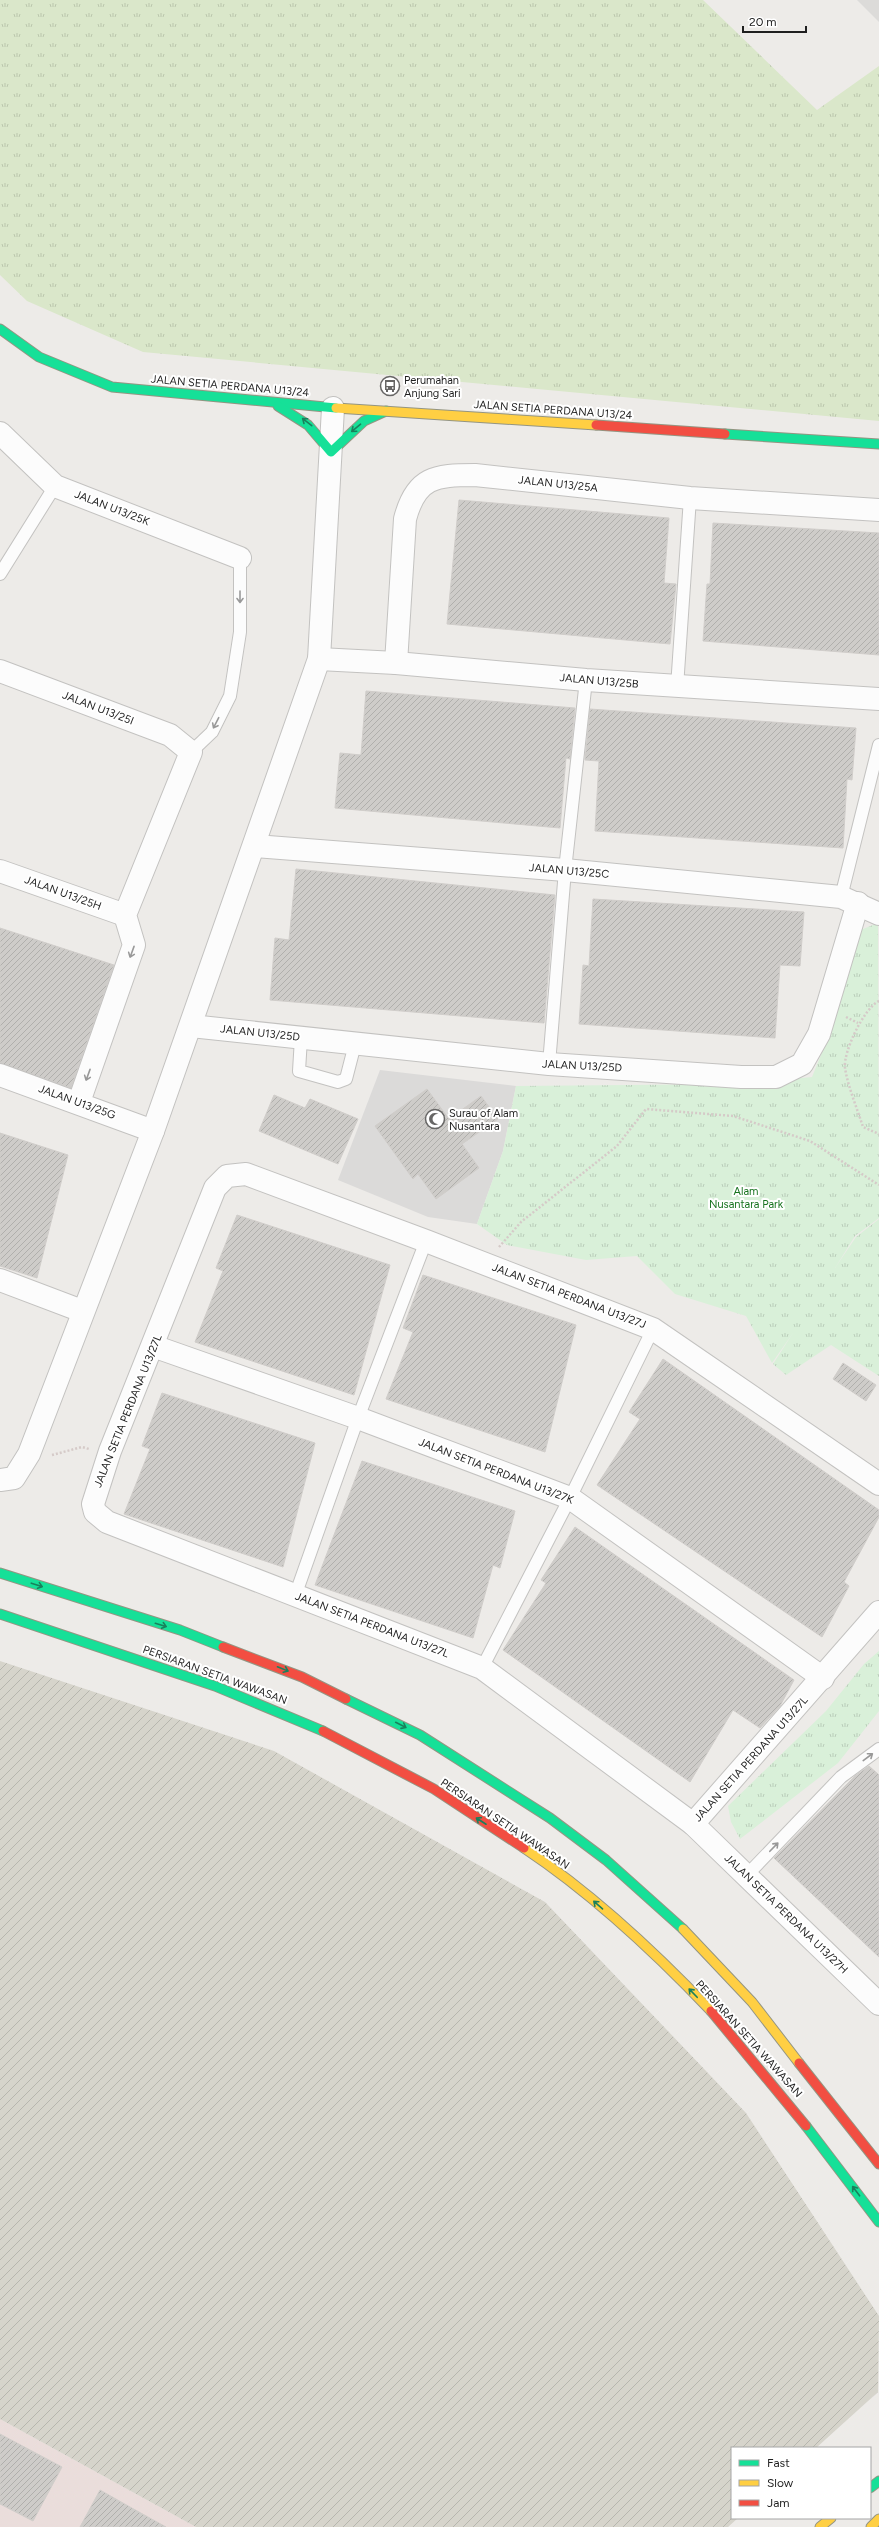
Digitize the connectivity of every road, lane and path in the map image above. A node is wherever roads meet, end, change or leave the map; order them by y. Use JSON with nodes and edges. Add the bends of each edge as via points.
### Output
{"nodes":[{"id":1,"x":0,"y":329,"type":"edge"},
{"id":2,"x":270,"y":402,"type":"junction"},
{"id":3,"x":333,"y":408,"type":"junction"},
{"id":4,"x":386,"y":411,"type":"junction"},
{"id":5,"x":0,"y":433,"type":"edge"},
{"id":6,"x":879,"y":444,"type":"edge"},
{"id":7,"x":331,"y":452,"type":"junction"},
{"id":8,"x":55,"y":486,"type":"junction"},
{"id":9,"x":690,"y":498,"type":"junction"},
{"id":10,"x":879,"y":510,"type":"edge"},
{"id":11,"x":240,"y":558,"type":"joint"},
{"id":12,"x":0,"y":574,"type":"edge"},
{"id":13,"x":319,"y":659,"type":"junction"},
{"id":14,"x":396,"y":663,"type":"junction"},
{"id":15,"x":0,"y":671,"type":"edge"},
{"id":16,"x":586,"y":680,"type":"junction"},
{"id":17,"x":677,"y":687,"type":"junction"},
{"id":18,"x":879,"y":699,"type":"edge"},
{"id":19,"x":879,"y":745,"type":"edge"},
{"id":20,"x":191,"y":752,"type":"junction"},
{"id":21,"x":255,"y":846,"type":"junction"},
{"id":22,"x":565,"y":870,"type":"junction"},
{"id":23,"x":0,"y":871,"type":"edge"},
{"id":24,"x":849,"y":900,"type":"junction"},
{"id":25,"x":879,"y":914,"type":"edge"},
{"id":26,"x":125,"y":915,"type":"junction"},
{"id":27,"x":879,"y":1001,"type":"edge"},
{"id":28,"x":191,"y":1026,"type":"junction"},
{"id":29,"x":301,"y":1038,"type":"junction"},
{"id":30,"x":355,"y":1044,"type":"junction"},
{"id":31,"x":549,"y":1064,"type":"junction"},
{"id":32,"x":0,"y":1075,"type":"edge"},
{"id":33,"x":78,"y":1102,"type":"junction"},
{"id":34,"x":153,"y":1131,"type":"junction"},
{"id":35,"x":879,"y":1134,"type":"edge"},
{"id":36,"x":227,"y":1176,"type":"joint"},
{"id":37,"x":879,"y":1185,"type":"edge"},
{"id":38,"x":426,"y":1241,"type":"junction"},
{"id":39,"x":484,"y":1263,"type":"junction"},
{"id":40,"x":0,"y":1280,"type":"edge"},
{"id":41,"x":82,"y":1311,"type":"junction"},
{"id":42,"x":653,"y":1329,"type":"junction"},
{"id":43,"x":153,"y":1346,"type":"junction"},
{"id":44,"x":358,"y":1418,"type":"junction"},
{"id":45,"x":110,"y":1451,"type":"junction"},
{"id":46,"x":12,"y":1475,"type":"edge"},
{"id":47,"x":879,"y":1484,"type":"edge"},
{"id":48,"x":570,"y":1498,"type":"junction"},
{"id":49,"x":0,"y":1573,"type":"edge"},
{"id":50,"x":295,"y":1596,"type":"junction"},
{"id":51,"x":879,"y":1612,"type":"edge"},
{"id":52,"x":0,"y":1614,"type":"edge"},
{"id":53,"x":0,"y":1625,"type":"edge"},
{"id":54,"x":80,"y":1641,"type":"junction"},
{"id":55,"x":482,"y":1668,"type":"junction"},
{"id":56,"x":822,"y":1678,"type":"junction"},
{"id":57,"x":879,"y":1749,"type":"edge"},
{"id":58,"x":694,"y":1824,"type":"junction"},
{"id":59,"x":747,"y":1875,"type":"junction"},
{"id":60,"x":879,"y":2004,"type":"edge"},
{"id":61,"x":879,"y":2164,"type":"edge"},
{"id":62,"x":879,"y":2222,"type":"edge"},
{"id":63,"x":879,"y":2481,"type":"edge"},
{"id":64,"x":871,"y":2487,"type":"edge"},
{"id":65,"x":879,"y":2518,"type":"edge"},
{"id":66,"x":830,"y":2519,"type":"edge"},
{"id":67,"x":820,"y":2527,"type":"edge"},
{"id":68,"x":871,"y":2527,"type":"edge"}],
"edges":[{"from":1,"to":2,"type":"street","name":"JALAN SETIA PERDANA U13/24","via":[[39,357],[112,387]]},
{"from":2,"to":3,"type":"street","name":"JALAN SETIA PERDANA U13/24"},
{"from":7,"to":2,"type":"street","one_way":true,"via":[[313,427],[296,414]]},
{"from":3,"to":4,"type":"street","name":"JALAN SETIA PERDANA U13/24"},
{"from":3,"to":7,"type":"street"},
{"from":4,"to":6,"type":"street","name":"JALAN SETIA PERDANA U13/24"},
{"from":4,"to":7,"type":"street","one_way":true,"via":[[364,421]]},
{"from":5,"to":8,"type":"street","name":"JALAN U13/25K"},
{"from":7,"to":13,"type":"street"},
{"from":8,"to":11,"type":"street","name":"JALAN U13/25K"},
{"from":8,"to":12,"type":"lane"},
{"from":9,"to":10,"type":"street","name":"JALAN U13/25A"},
{"from":9,"to":14,"type":"street","name":"JALAN U13/25A","via":[[475,475],[446,475],[420,486],[410,501],[405,518]]},
{"from":9,"to":17,"type":"lane"},
{"from":11,"to":20,"type":"lane","one_way":true,"via":[[240,632],[230,696],[212,732]]},
{"from":13,"to":14,"type":"street","name":"JALAN U13/25B"},
{"from":13,"to":21,"type":"street"},
{"from":14,"to":16,"type":"street","name":"JALAN U13/25B"},
{"from":15,"to":20,"type":"street","name":"JALAN U13/25I","via":[[170,736]]},
{"from":16,"to":17,"type":"street","name":"JALAN U13/25B"},
{"from":16,"to":22,"type":"lane"},
{"from":17,"to":18,"type":"street","name":"JALAN U13/25B"},
{"from":19,"to":24,"type":"lane"},
{"from":20,"to":26,"type":"street"},
{"from":21,"to":22,"type":"street","name":"JALAN U13/25C"},
{"from":21,"to":28,"type":"street"},
{"from":22,"to":24,"type":"street","name":"JALAN U13/25C"},
{"from":22,"to":31,"type":"lane"},
{"from":23,"to":26,"type":"street","name":"JALAN U13/25H"},
{"from":24,"to":25,"type":"street","name":"JALAN U13/25C"},
{"from":24,"to":31,"type":"street","name":"JALAN U13/25D","via":[[819,1034],[802,1064],[776,1077],[741,1077]]},
{"from":26,"to":33,"type":"street","one_way":true,"via":[[134,945]]},
{"from":27,"to":35,"type":"path","via":[[872,1004],[858,1023],[845,1066],[863,1127]]},
{"from":28,"to":29,"type":"street","name":"JALAN U13/25D"},
{"from":28,"to":34,"type":"street"},
{"from":29,"to":30,"type":"street","name":"JALAN U13/25D"},
{"from":29,"to":30,"type":"lane","via":[[300,1072],[338,1082],[346,1079]]},
{"from":30,"to":31,"type":"street","name":"JALAN U13/25D"},
{"from":32,"to":33,"type":"street","name":"JALAN U13/25G"},
{"from":33,"to":34,"type":"street","name":"JALAN U13/25G"},
{"from":34,"to":41,"type":"street"},
{"from":36,"to":38,"type":"street","name":"JALAN SETIA PERDANA U13/27J","via":[[246,1174]]},
{"from":36,"to":43,"type":"street","name":"JALAN SETIA PERDANA U13/27L","via":[[215,1188]]},
{"from":37,"to":39,"type":"path","via":[[810,1141],[733,1116],[646,1108],[617,1146],[521,1222]]},
{"from":38,"to":39,"type":"street","name":"JALAN SETIA PERDANA U13/27J"},
{"from":38,"to":44,"type":"lane"},
{"from":39,"to":42,"type":"street","name":"JALAN SETIA PERDANA U13/27J"},
{"from":40,"to":41,"type":"street"},
{"from":41,"to":46,"type":"street"},
{"from":42,"to":47,"type":"street","name":"JALAN SETIA PERDANA U13/27J"},
{"from":42,"to":48,"type":"lane"},
{"from":43,"to":44,"type":"street","name":"JALAN SETIA PERDANA U13/27K"},
{"from":43,"to":45,"type":"street","name":"JALAN SETIA PERDANA U13/27L"},
{"from":44,"to":48,"type":"street","name":"JALAN SETIA PERDANA U13/27K"},
{"from":44,"to":50,"type":"lane"},
{"from":45,"to":46,"type":"path","via":[[82,1448],[55,1453]]},
{"from":45,"to":50,"type":"street","name":"JALAN SETIA PERDANA U13/27L","via":[[93,1504],[100,1518]]},
{"from":48,"to":55,"type":"lane"},
{"from":48,"to":56,"type":"street","name":"JALAN SETIA PERDANA U13/27K"},
{"from":49,"to":61,"type":"street","name":"PERSIARAN SETIA WAWASAN","one_way":true,"via":[[180,1630],[302,1677],[420,1735],[550,1818],[606,1860],[674,1921],[747,1997]]},
{"from":50,"to":55,"type":"street","name":"JALAN SETIA PERDANA U13/27L"},
{"from":51,"to":56,"type":"street","name":"JALAN SETIA PERDANA U13/27L"},
{"from":52,"to":54,"type":"street","name":"PERSIARAN SETIA WAWASAN"},
{"from":53,"to":54,"type":"street"},
{"from":62,"to":54,"type":"street","name":"PERSIARAN SETIA WAWASAN","one_way":true,"via":[[786,2098],[716,2017],[652,1951],[578,1887],[531,1853],[402,1770],[338,1738],[224,1689]]},
{"from":55,"to":58,"type":"street","name":"JALAN SETIA PERDANA U13/27L"},
{"from":56,"to":58,"type":"street","name":"JALAN SETIA PERDANA U13/27L"},
{"from":59,"to":57,"type":"lane","one_way":true,"via":[[841,1778]]},
{"from":58,"to":59,"type":"street","name":"JALAN SETIA PERDANA U13/27H"},
{"from":59,"to":60,"type":"street","name":"JALAN SETIA PERDANA U13/27H"},
{"from":63,"to":64,"type":"street"},
{"from":65,"to":68,"type":"street"},
{"from":66,"to":67,"type":"street"}]}
